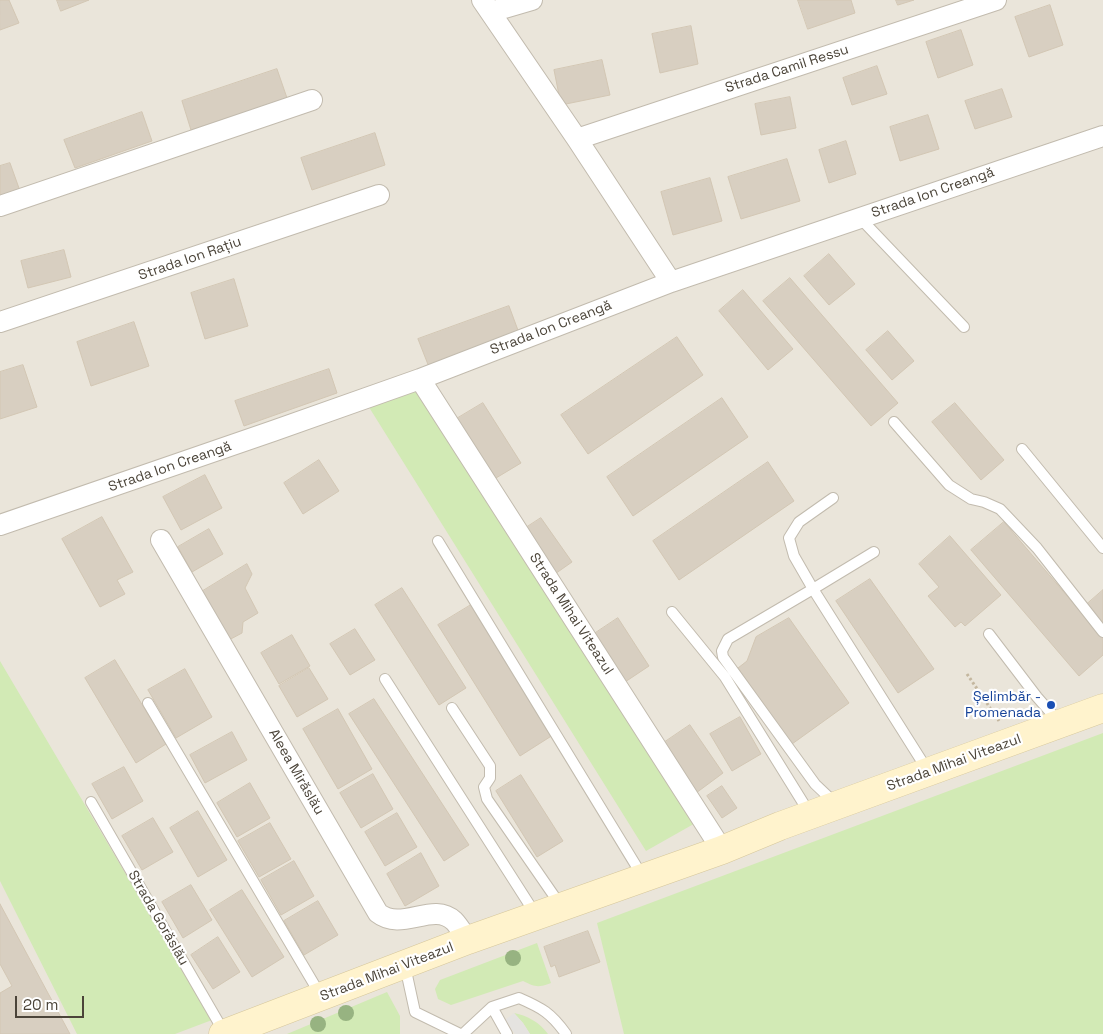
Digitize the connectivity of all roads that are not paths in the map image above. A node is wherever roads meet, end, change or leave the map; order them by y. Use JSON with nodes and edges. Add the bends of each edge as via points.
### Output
{"nodes":[{"id":1,"x":532,"y":0,"type":"edge"},
{"id":2,"x":996,"y":0,"type":"edge"},
{"id":3,"x":487,"y":6,"type":"edge"},
{"id":4,"x":312,"y":100,"type":"dead end"},
{"id":5,"x":1103,"y":136,"type":"edge"},
{"id":6,"x":578,"y":139,"type":"junction"},
{"id":7,"x":379,"y":195,"type":"dead end"},
{"id":8,"x":0,"y":206,"type":"edge"},
{"id":9,"x":860,"y":218,"type":"junction"},
{"id":10,"x":671,"y":282,"type":"junction"},
{"id":11,"x":0,"y":322,"type":"edge"},
{"id":12,"x":964,"y":327,"type":"dead end"},
{"id":13,"x":420,"y":379,"type":"junction"},
{"id":14,"x":894,"y":422,"type":"dead end"},
{"id":15,"x":1022,"y":449,"type":"dead end"},
{"id":16,"x":833,"y":498,"type":"dead end"},
{"id":17,"x":0,"y":525,"type":"edge"},
{"id":18,"x":161,"y":540,"type":"dead end"},
{"id":19,"x":438,"y":541,"type":"dead end"},
{"id":20,"x":1103,"y":548,"type":"edge"},
{"id":21,"x":874,"y":552,"type":"dead end"},
{"id":22,"x":813,"y":589,"type":"junction"},
{"id":23,"x":672,"y":612,"type":"dead end"},
{"id":24,"x":1103,"y":632,"type":"edge"},
{"id":25,"x":989,"y":634,"type":"dead end"},
{"id":26,"x":385,"y":679,"type":"dead end"},
{"id":27,"x":148,"y":703,"type":"dead end"},
{"id":28,"x":452,"y":708,"type":"dead end"},
{"id":29,"x":1103,"y":708,"type":"edge"},
{"id":30,"x":1061,"y":724,"type":"junction"},
{"id":31,"x":929,"y":772,"type":"junction"},
{"id":32,"x":92,"y":802,"type":"dead end"},
{"id":33,"x":838,"y":806,"type":"junction"},
{"id":34,"x":811,"y":815,"type":"junction"},
{"id":35,"x":722,"y":850,"type":"junction"},
{"id":36,"x":644,"y":878,"type":"junction"},
{"id":37,"x":562,"y":907,"type":"junction"},
{"id":38,"x":536,"y":916,"type":"junction"},
{"id":39,"x":468,"y":940,"type":"junction"},
{"id":40,"x":404,"y":965,"type":"junction"},
{"id":41,"x":321,"y":997,"type":"junction"},
{"id":42,"x":492,"y":1007,"type":"junction"},
{"id":43,"x":224,"y":1034,"type":"edge"},
{"id":44,"x":462,"y":1034,"type":"edge"},
{"id":45,"x":507,"y":1034,"type":"edge"},
{"id":46,"x":566,"y":1034,"type":"edge"}],
"edges":[{"from":1,"to":3,"type":"street"},
{"from":2,"to":6,"type":"street","name":"Strada Camil Ressu"},
{"from":3,"to":6,"type":"street"},
{"from":4,"to":8,"type":"street"},
{"from":5,"to":9,"type":"street","name":"Strada Ion Creangă"},
{"from":6,"to":10,"type":"street"},
{"from":7,"to":11,"type":"street","name":"Strada Ion Rațiu"},
{"from":9,"to":10,"type":"street","name":"Strada Ion Creangă"},
{"from":9,"to":12,"type":"lane"},
{"from":10,"to":13,"type":"street","name":"Strada Ion Creangă"},
{"from":13,"to":17,"type":"street","name":"Strada Ion Creangă"},
{"from":13,"to":35,"type":"street","name":"Strada Mihai Viteazul"},
{"from":14,"to":24,"type":"lane","via":[[950,485],[971,499],[1000,509],[1037,548]]},
{"from":15,"to":20,"type":"lane"},
{"from":16,"to":22,"type":"lane","via":[[798,522],[788,538],[794,556]]},
{"from":18,"to":39,"type":"street","name":"Aleea Mirăslău","via":[[378,913],[392,920],[436,914],[446,916],[454,920]]},
{"from":19,"to":36,"type":"lane"},
{"from":21,"to":22,"type":"lane"},
{"from":22,"to":31,"type":"lane"},
{"from":22,"to":33,"type":"lane","via":[[728,639],[722,657],[815,784]]},
{"from":23,"to":34,"type":"lane","via":[[725,677]]},
{"from":25,"to":30,"type":"lane"},
{"from":26,"to":38,"type":"lane"},
{"from":27,"to":41,"type":"lane"},
{"from":28,"to":37,"type":"lane","via":[[490,766],[490,778],[484,787],[487,799]]},
{"from":29,"to":30,"type":"main road","name":"Strada Mihai Viteazul"},
{"from":30,"to":31,"type":"main road","name":"Strada Mihai Viteazul"},
{"from":31,"to":33,"type":"main road","name":"Strada Mihai Viteazul"},
{"from":32,"to":43,"type":"lane","name":"Strada Gorăslău"},
{"from":33,"to":34,"type":"main road","name":"Strada Mihai Viteazul"},
{"from":34,"to":35,"type":"main road","name":"Strada Mihai Viteazul"},
{"from":35,"to":36,"type":"main road","name":"Strada Mihai Viteazul"},
{"from":36,"to":37,"type":"main road","name":"Strada Mihai Viteazul"},
{"from":37,"to":38,"type":"main road","name":"Strada Mihai Viteazul"},
{"from":38,"to":39,"type":"main road","name":"Strada Mihai Viteazul"},
{"from":39,"to":40,"type":"main road","name":"Strada Mihai Viteazul"},
{"from":40,"to":41,"type":"main road","name":"Strada Mihai Viteazul"},
{"from":40,"to":44,"type":"lane","via":[[415,1012]]},
{"from":41,"to":43,"type":"main road","name":"Strada Mihai Viteazul"},
{"from":42,"to":44,"type":"lane"},
{"from":42,"to":45,"type":"lane"},
{"from":42,"to":46,"type":"lane","via":[[519,998],[555,1018]]}]}
